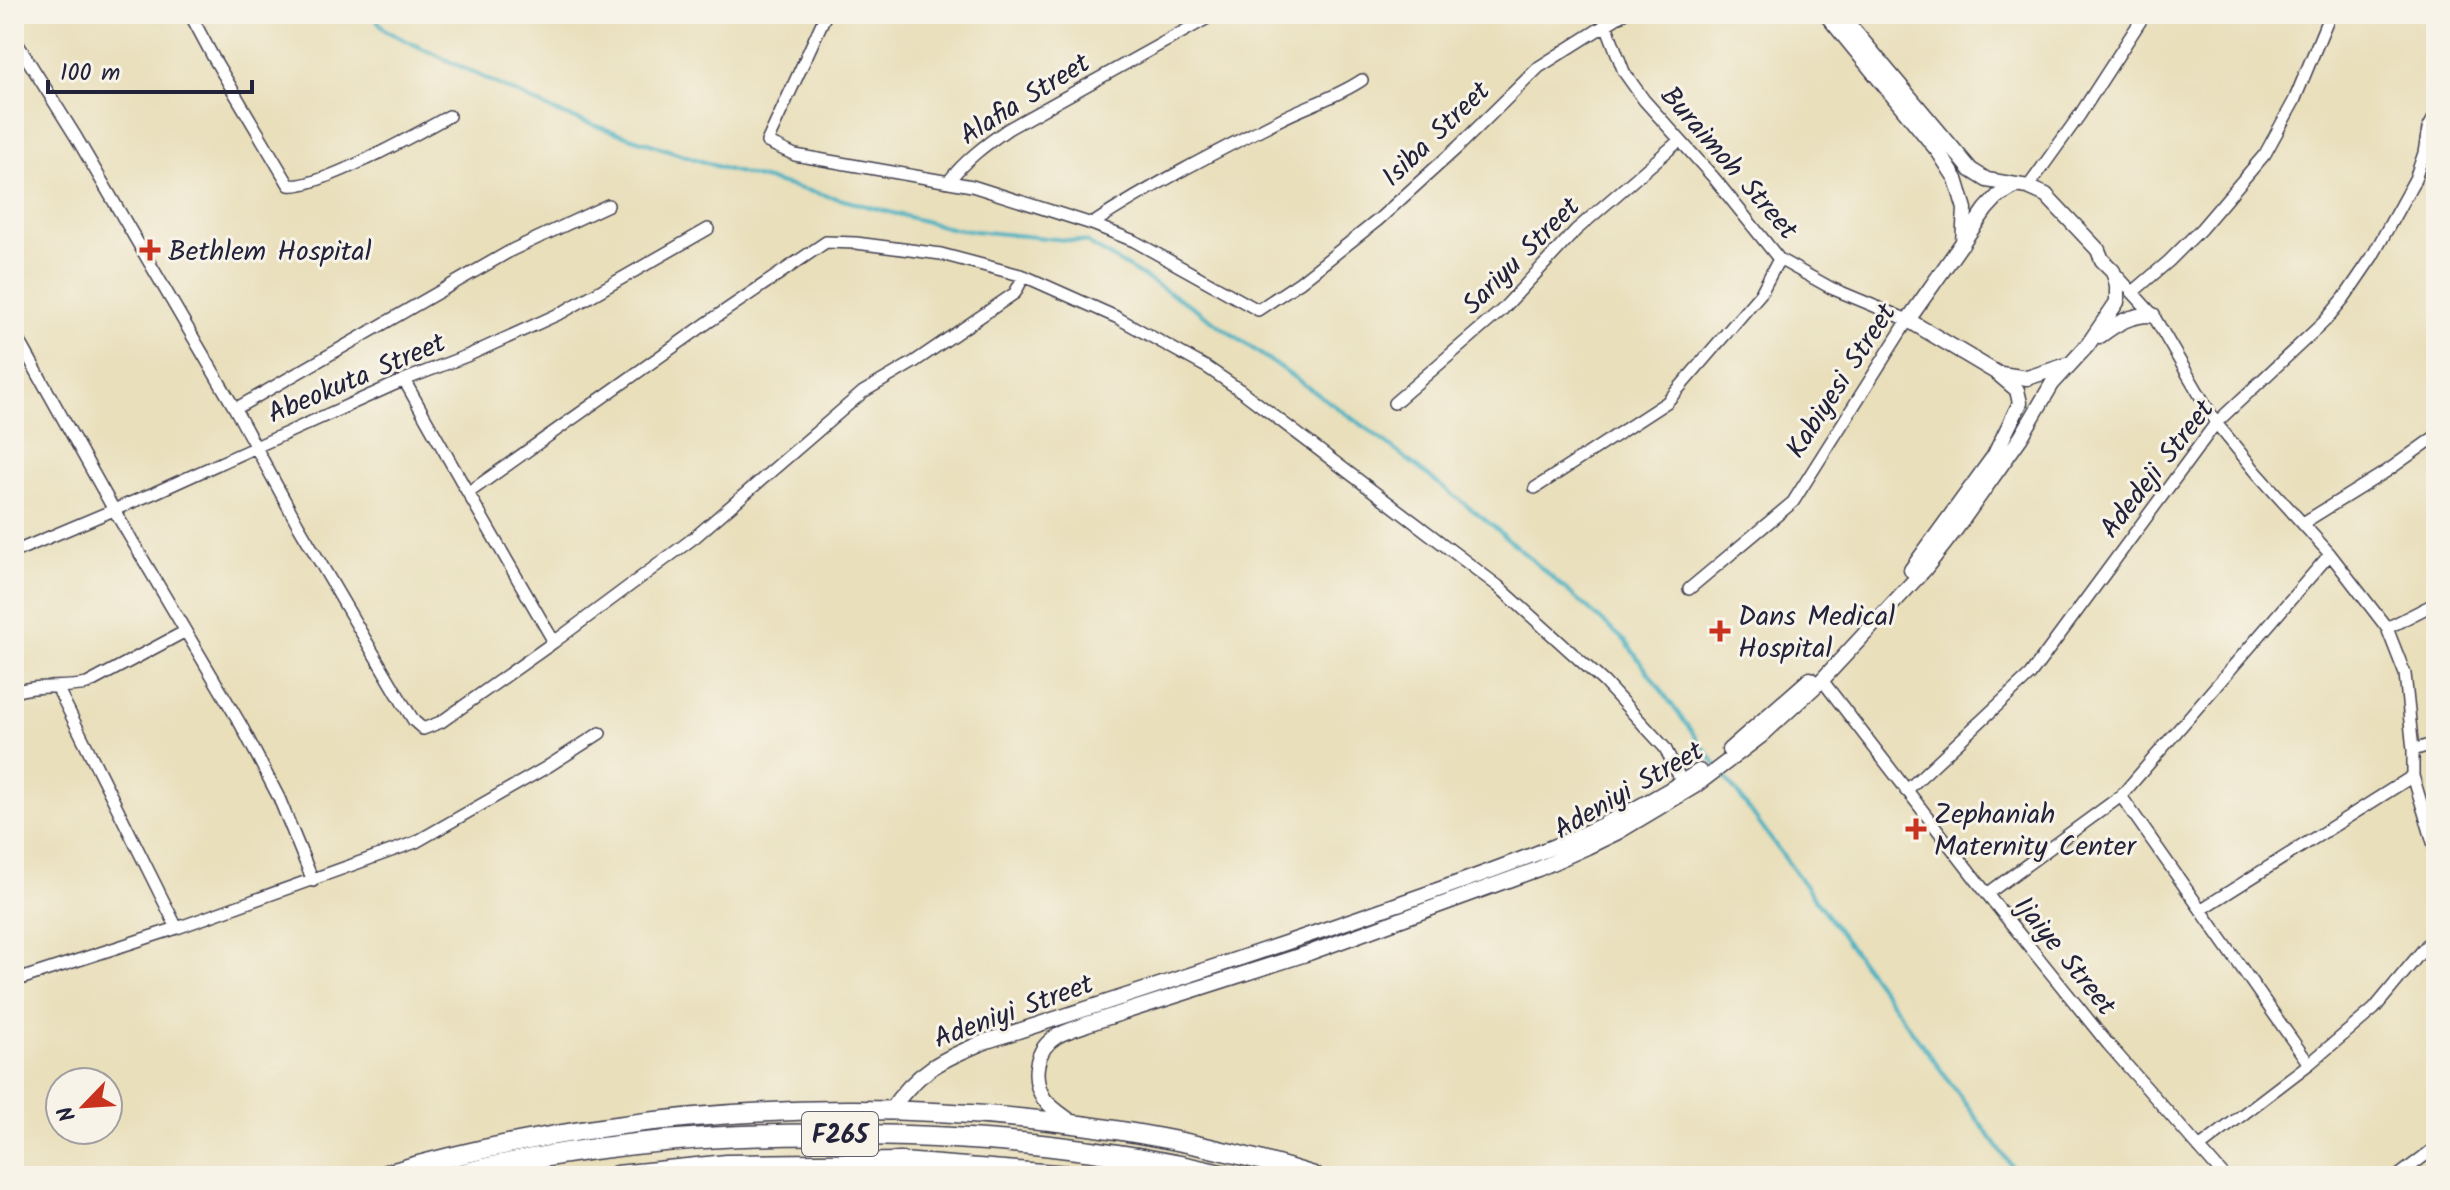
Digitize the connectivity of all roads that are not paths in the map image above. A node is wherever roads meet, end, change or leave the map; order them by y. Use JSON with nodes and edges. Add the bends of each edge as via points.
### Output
{"nodes":[{"id":1,"x":190,"y":14,"type":"edge"},
{"id":2,"x":826,"y":14,"type":"edge"},
{"id":3,"x":1215,"y":14,"type":"edge"},
{"id":4,"x":1602,"y":14,"type":"edge"},
{"id":5,"x":1623,"y":14,"type":"edge"},
{"id":6,"x":1826,"y":14,"type":"edge"},
{"id":7,"x":1840,"y":14,"type":"edge"},
{"id":8,"x":2145,"y":14,"type":"edge"},
{"id":9,"x":2330,"y":14,"type":"edge"},
{"id":10,"x":1607,"y":26,"type":"junction"},
{"id":11,"x":14,"y":38,"type":"edge"},
{"id":12,"x":1362,"y":80,"type":"dead end"},
{"id":13,"x":2436,"y":114,"type":"edge"},
{"id":14,"x":449,"y":116,"type":"dead end"},
{"id":15,"x":1680,"y":140,"type":"junction"},
{"id":16,"x":2424,"y":153,"type":"junction"},
{"id":17,"x":2436,"y":160,"type":"edge"},
{"id":18,"x":948,"y":182,"type":"junction"},
{"id":19,"x":2022,"y":186,"type":"junction"},
{"id":20,"x":608,"y":205,"type":"dead end"},
{"id":21,"x":1092,"y":224,"type":"junction"},
{"id":22,"x":708,"y":229,"type":"dead end"},
{"id":23,"x":1963,"y":245,"type":"junction"},
{"id":24,"x":1779,"y":259,"type":"junction"},
{"id":25,"x":2113,"y":271,"type":"junction"},
{"id":26,"x":1024,"y":276,"type":"junction"},
{"id":27,"x":2133,"y":292,"type":"junction"},
{"id":28,"x":2153,"y":315,"type":"junction"},
{"id":29,"x":1908,"y":320,"type":"junction"},
{"id":30,"x":14,"y":331,"type":"edge"},
{"id":31,"x":2087,"y":346,"type":"junction"},
{"id":32,"x":2070,"y":364,"type":"junction"},
{"id":33,"x":1997,"y":373,"type":"junction"},
{"id":34,"x":404,"y":380,"type":"junction"},
{"id":35,"x":1394,"y":403,"type":"dead end"},
{"id":36,"x":235,"y":409,"type":"junction"},
{"id":37,"x":2216,"y":423,"type":"junction"},
{"id":38,"x":2436,"y":436,"type":"edge"},
{"id":39,"x":255,"y":446,"type":"junction"},
{"id":40,"x":1535,"y":488,"type":"dead end"},
{"id":41,"x":468,"y":493,"type":"junction"},
{"id":42,"x":114,"y":510,"type":"junction"},
{"id":43,"x":2303,"y":523,"type":"junction"},
{"id":44,"x":14,"y":552,"type":"edge"},
{"id":45,"x":2330,"y":554,"type":"junction"},
{"id":46,"x":1689,"y":589,"type":"dead end"},
{"id":47,"x":2436,"y":603,"type":"edge"},
{"id":48,"x":2387,"y":628,"type":"junction"},
{"id":49,"x":184,"y":632,"type":"junction"},
{"id":50,"x":554,"y":642,"type":"junction"},
{"id":51,"x":1822,"y":680,"type":"junction"},
{"id":52,"x":57,"y":687,"type":"junction"},
{"id":53,"x":14,"y":692,"type":"edge"},
{"id":54,"x":1757,"y":732,"type":"junction"},
{"id":55,"x":600,"y":733,"type":"dead end"},
{"id":56,"x":2436,"y":743,"type":"edge"},
{"id":57,"x":2413,"y":750,"type":"junction"},
{"id":58,"x":2413,"y":776,"type":"junction"},
{"id":59,"x":1687,"y":782,"type":"junction"},
{"id":60,"x":1906,"y":791,"type":"junction"},
{"id":61,"x":2121,"y":796,"type":"junction"},
{"id":62,"x":2436,"y":852,"type":"edge"},
{"id":63,"x":313,"y":881,"type":"junction"},
{"id":64,"x":1987,"y":894,"type":"junction"},
{"id":65,"x":2202,"y":909,"type":"junction"},
{"id":66,"x":177,"y":928,"type":"junction"},
{"id":67,"x":2436,"y":934,"type":"edge"},
{"id":68,"x":14,"y":981,"type":"edge"},
{"id":69,"x":2309,"y":1064,"type":"junction"},
{"id":70,"x":889,"y":1112,"type":"junction"},
{"id":71,"x":1074,"y":1124,"type":"junction"},
{"id":72,"x":2436,"y":1147,"type":"edge"},
{"id":73,"x":2199,"y":1148,"type":"junction"},
{"id":74,"x":2406,"y":1174,"type":"edge"},
{"id":75,"x":380,"y":1176,"type":"edge"},
{"id":76,"x":454,"y":1176,"type":"edge"},
{"id":77,"x":617,"y":1176,"type":"edge"},
{"id":78,"x":1068,"y":1176,"type":"edge"},
{"id":79,"x":1225,"y":1176,"type":"edge"},
{"id":80,"x":1314,"y":1176,"type":"edge"},
{"id":81,"x":2224,"y":1176,"type":"edge"}],
"edges":[{"from":1,"to":14,"type":"street","via":[[289,185],[332,173]]},
{"from":2,"to":18,"type":"street","via":[[767,142],[795,155]]},
{"from":3,"to":18,"type":"street","name":"Alafia Street","via":[[1008,129]]},
{"from":4,"to":10,"type":"street","name":"Buraimoh Street"},
{"from":5,"to":10,"type":"street","name":"Isiba Street"},
{"from":6,"to":23,"type":"street","via":[[1956,179],[1965,209]]},
{"from":7,"to":19,"type":"street","via":[[1971,170],[1987,180]]},
{"from":8,"to":19,"type":"street","via":[[2079,116]]},
{"from":9,"to":27,"type":"street","via":[[2265,154],[2201,229]]},
{"from":10,"to":15,"type":"street","name":"Buraimoh Street","via":[[1624,72]]},
{"from":10,"to":21,"type":"street","name":"Isiba Street","via":[[1539,67],[1378,220],[1258,310],[1134,241]]},
{"from":11,"to":36,"type":"street"},
{"from":12,"to":21,"type":"street"},
{"from":13,"to":16,"type":"street","name":"Adedeji Street"},
{"from":15,"to":24,"type":"street","name":"Buraimoh Street"},
{"from":15,"to":35,"type":"street","name":"Sariyu Street","via":[[1576,230],[1502,310]]},
{"from":16,"to":17,"type":"street"},
{"from":16,"to":37,"type":"street","name":"Adedeji Street","via":[[2394,219],[2344,298]]},
{"from":18,"to":21,"type":"street"},
{"from":19,"to":23,"type":"street","name":"Kabiyesi Street","via":[[1998,196]]},
{"from":19,"to":25,"type":"street","via":[[2046,195]]},
{"from":20,"to":36,"type":"street","via":[[512,250]]},
{"from":22,"to":34,"type":"street","name":"Abeokuta Street","via":[[563,312]]},
{"from":23,"to":29,"type":"street","name":"Kabiyesi Street"},
{"from":24,"to":29,"type":"street","name":"Buraimoh Street"},
{"from":24,"to":40,"type":"street","via":[[1761,293],[1667,402]]},
{"from":25,"to":27,"type":"street"},
{"from":25,"to":31,"type":"street","name":"Adeniyi Street","via":[[2117,302]]},
{"from":26,"to":41,"type":"street","via":[[941,254],[826,242]]},
{"from":26,"to":50,"type":"street","via":[[1015,293],[863,392],[695,537]]},
{"from":26,"to":59,"type":"street","via":[[1116,317],[1208,368],[1498,586],[1604,682],[1665,748]]},
{"from":27,"to":28,"type":"street"},
{"from":28,"to":31,"type":"street","via":[[2115,324]]},
{"from":28,"to":37,"type":"street"},
{"from":29,"to":33,"type":"street"},
{"from":29,"to":46,"type":"street","name":"Kabiyesi Street","via":[[1793,502]]},
{"from":30,"to":42,"type":"street"},
{"from":31,"to":32,"type":"street","name":"Adeniyi Street"},
{"from":32,"to":33,"type":"street","via":[[2022,379]]},
{"from":32,"to":51,"type":"street","name":"Adeniyi Street","via":[[1924,570]]},
{"from":33,"to":54,"type":"street","name":"Adeniyi Street","via":[[2017,390],[2020,403],[1986,467],[1914,567]]},
{"from":34,"to":39,"type":"street","name":"Abeokuta Street"},
{"from":34,"to":41,"type":"street"},
{"from":36,"to":39,"type":"street"},
{"from":37,"to":43,"type":"street"},
{"from":37,"to":60,"type":"street","name":"Adedeji Street","via":[[2030,675]]},
{"from":38,"to":43,"type":"street"},
{"from":39,"to":42,"type":"street","name":"Abeokuta Street"},
{"from":39,"to":50,"type":"street","via":[[419,727],[429,729],[441,722]]},
{"from":41,"to":50,"type":"street"},
{"from":42,"to":44,"type":"street","name":"Abeokuta Street"},
{"from":42,"to":49,"type":"street"},
{"from":43,"to":45,"type":"street"},
{"from":45,"to":48,"type":"street"},
{"from":45,"to":61,"type":"street"},
{"from":47,"to":48,"type":"street"},
{"from":48,"to":57,"type":"street","via":[[2405,674]]},
{"from":49,"to":52,"type":"street","via":[[87,684]]},
{"from":49,"to":63,"type":"street","via":[[241,725]]},
{"from":51,"to":54,"type":"street","name":"Adeniyi Street"},
{"from":51,"to":60,"type":"street","name":"Ijaiye Street"},
{"from":52,"to":53,"type":"street"},
{"from":52,"to":66,"type":"street"},
{"from":54,"to":59,"type":"street","name":"Adeniyi Street"},
{"from":55,"to":63,"type":"street","via":[[416,842]]},
{"from":56,"to":57,"type":"street"},
{"from":57,"to":58,"type":"street"},
{"from":58,"to":62,"type":"street"},
{"from":58,"to":65,"type":"street"},
{"from":59,"to":70,"type":"street","name":"Adeniyi Street","via":[[1535,856],[943,1059],[903,1091]]},
{"from":59,"to":71,"type":"street","name":"Adeniyi Street","via":[[1618,832],[1538,869],[1056,1037],[1039,1056],[1036,1077],[1044,1098]]},
{"from":60,"to":64,"type":"street","name":"Ijaiye Street"},
{"from":61,"to":64,"type":"street"},
{"from":61,"to":65,"type":"street"},
{"from":63,"to":66,"type":"street"},
{"from":64,"to":73,"type":"street","name":"Ijaiye Street"},
{"from":65,"to":69,"type":"street"},
{"from":66,"to":68,"type":"street"},
{"from":67,"to":69,"type":"street","via":[[2374,1009]]},
{"from":69,"to":73,"type":"street"},
{"from":70,"to":71,"type":"main road"},
{"from":70,"to":75,"type":"main road","via":[[797,1111],[580,1131],[443,1157]]},
{"from":71,"to":80,"type":"main road","via":[[1214,1149]]},
{"from":72,"to":74,"type":"street"},
{"from":73,"to":81,"type":"street","name":"Ijaiye Street"},
{"from":76,"to":79,"type":"highway","number":"F265","via":[[611,1147],[812,1134],[1031,1142]]},
{"from":77,"to":78,"type":"highway","number":"F265","via":[[727,1165],[833,1163]]}]}
